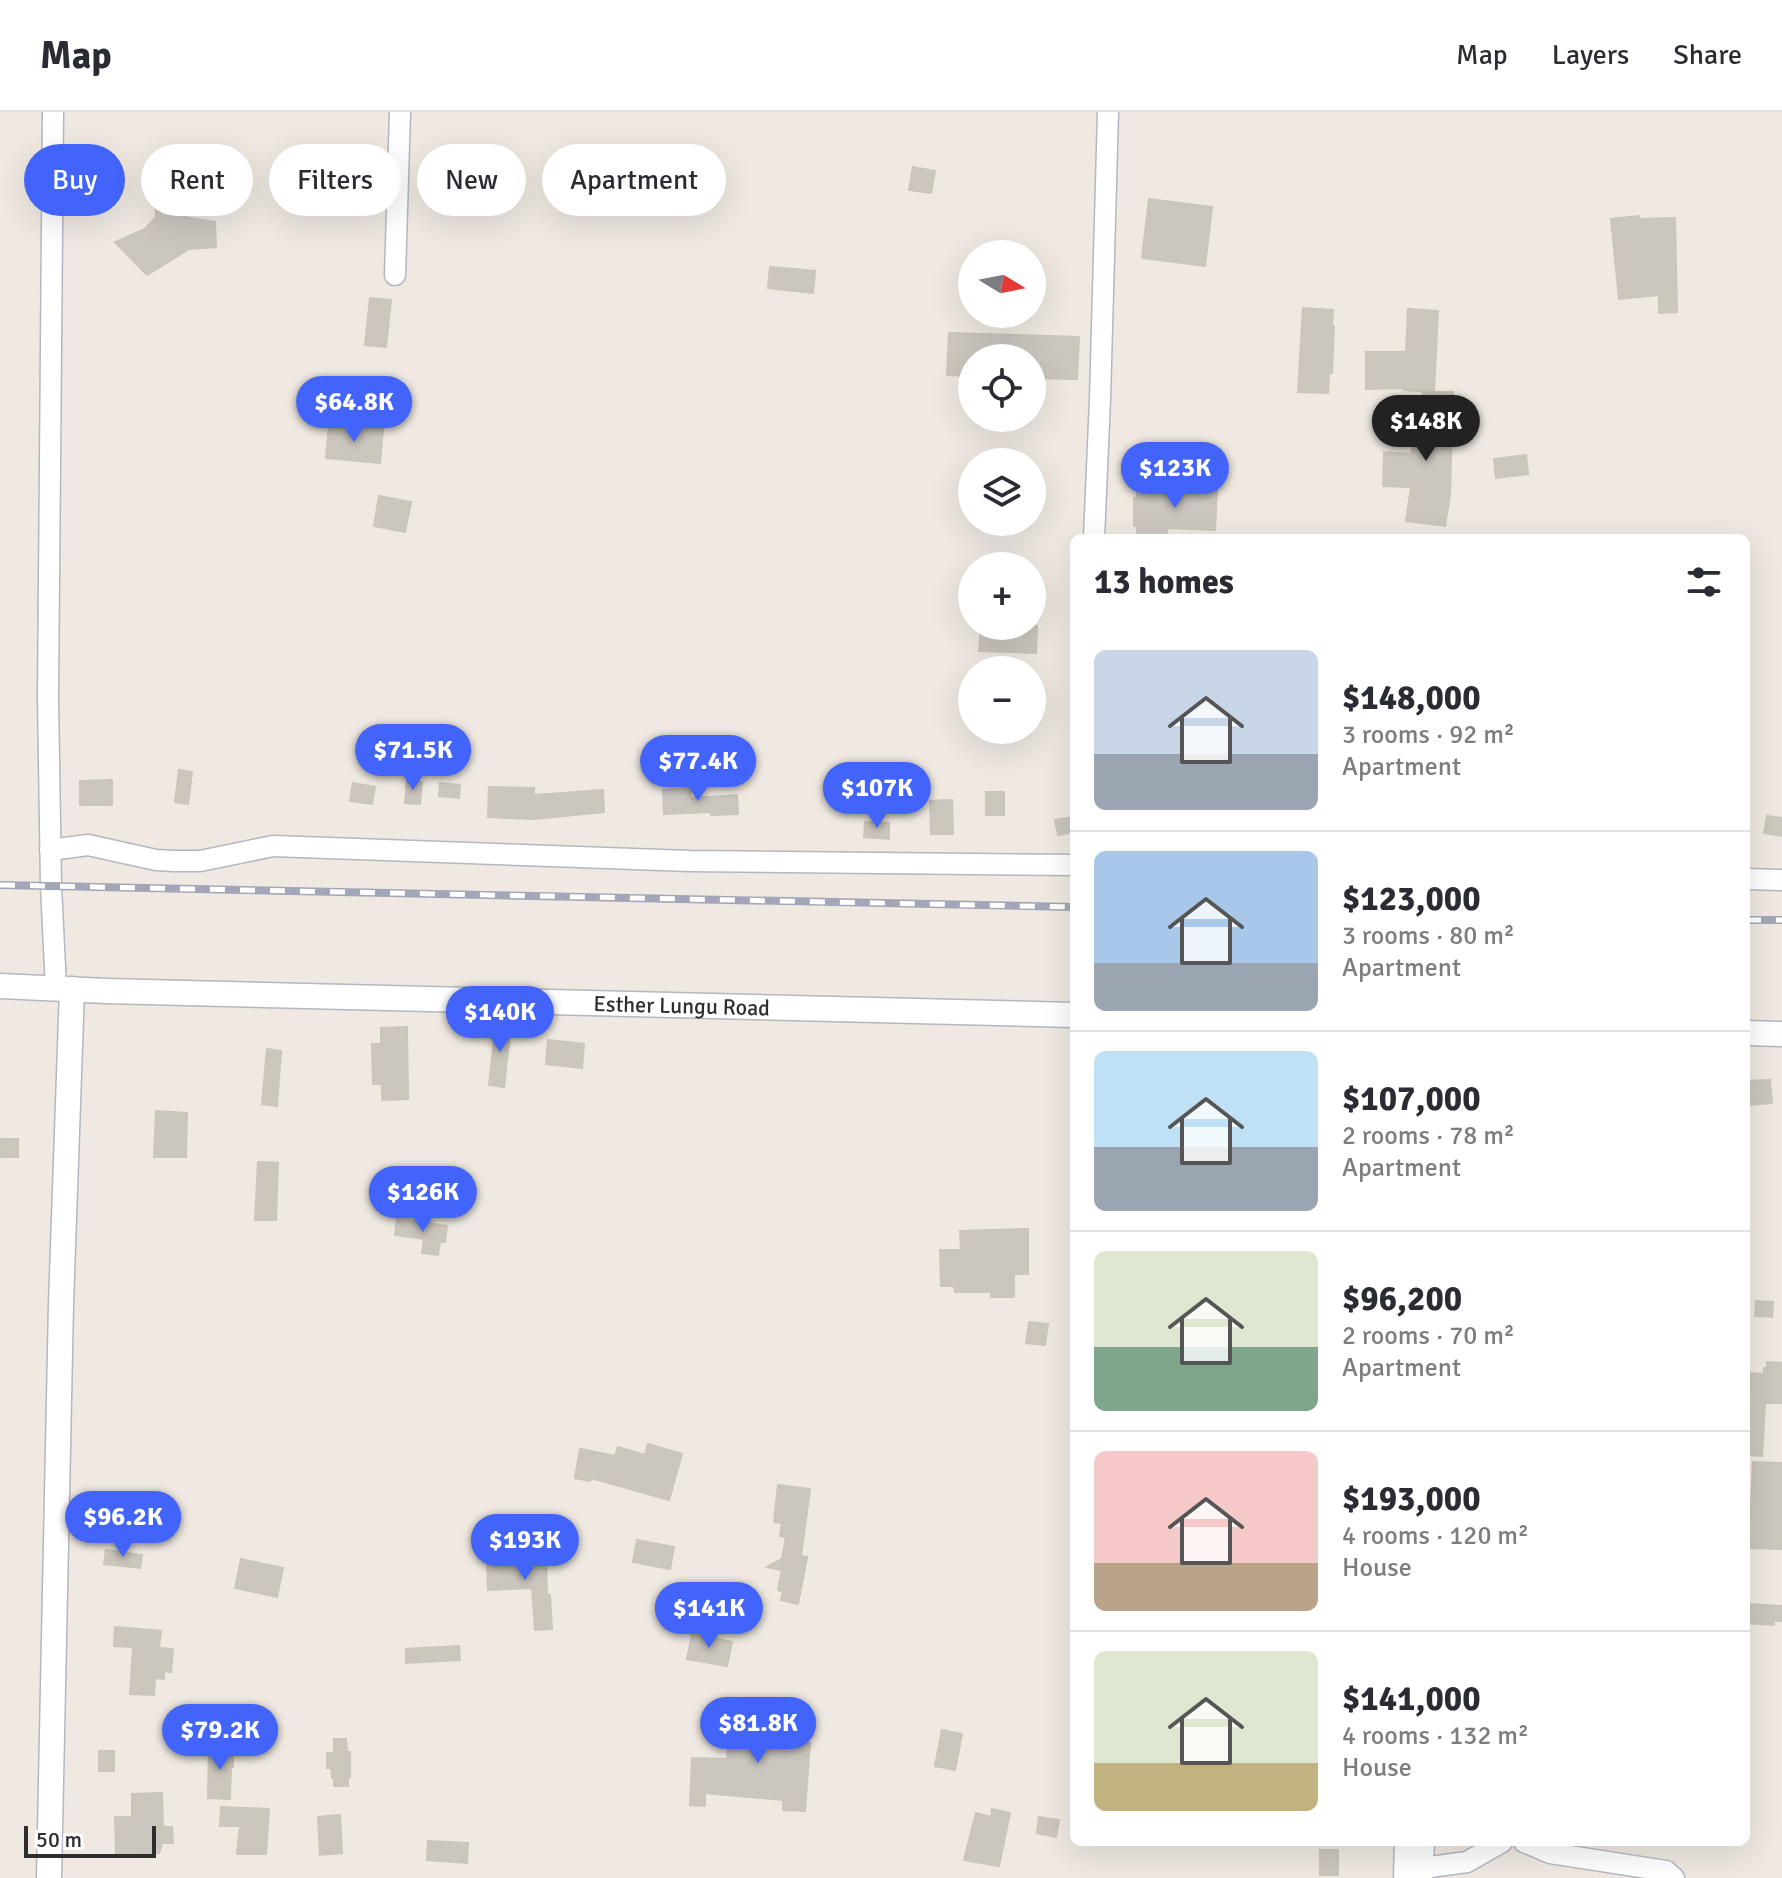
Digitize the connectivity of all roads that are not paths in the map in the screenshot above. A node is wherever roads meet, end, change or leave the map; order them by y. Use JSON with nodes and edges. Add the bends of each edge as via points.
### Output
{"nodes":[{"id":1,"x":53,"y":112,"type":"edge"},
{"id":2,"x":400,"y":112,"type":"edge"},
{"id":3,"x":1108,"y":112,"type":"edge"},
{"id":4,"x":395,"y":275,"type":"dead end"},
{"id":5,"x":1094,"y":534,"type":"edge"},
{"id":6,"x":50,"y":850,"type":"junction"},
{"id":7,"x":1070,"y":865,"type":"edge"},
{"id":8,"x":1750,"y":879,"type":"edge"},
{"id":9,"x":1782,"y":880,"type":"edge"},
{"id":10,"x":0,"y":986,"type":"edge"},
{"id":11,"x":64,"y":988,"type":"junction"},
{"id":12,"x":1070,"y":1015,"type":"edge"},
{"id":13,"x":1750,"y":1033,"type":"edge"},
{"id":14,"x":1782,"y":1034,"type":"edge"},
{"id":15,"x":1405,"y":1846,"type":"edge"},
{"id":16,"x":1424,"y":1846,"type":"edge"},
{"id":17,"x":1495,"y":1846,"type":"edge"},
{"id":18,"x":1533,"y":1846,"type":"edge"},
{"id":19,"x":1423,"y":1873,"type":"edge"},
{"id":20,"x":49,"y":1878,"type":"edge"},
{"id":21,"x":1404,"y":1878,"type":"edge"},
{"id":22,"x":1674,"y":1878,"type":"edge"}],
"edges":[{"from":1,"to":6,"type":"street"},
{"from":2,"to":4,"type":"street"},
{"from":3,"to":5,"type":"street"},
{"from":6,"to":7,"type":"street","via":[[88,845],[156,860],[200,861],[273,846],[690,861]]},
{"from":6,"to":11,"type":"street"},
{"from":8,"to":9,"type":"street"},
{"from":10,"to":11,"type":"street","name":"Esther Lungu Road"},
{"from":11,"to":12,"type":"street","name":"Esther Lungu Road"},
{"from":11,"to":20,"type":"street"},
{"from":13,"to":14,"type":"street"},
{"from":15,"to":21,"type":"street"},
{"from":16,"to":19,"type":"street"},
{"from":17,"to":19,"type":"street","via":[[1467,1862]]},
{"from":18,"to":22,"type":"street","via":[[1666,1871]]}]}
